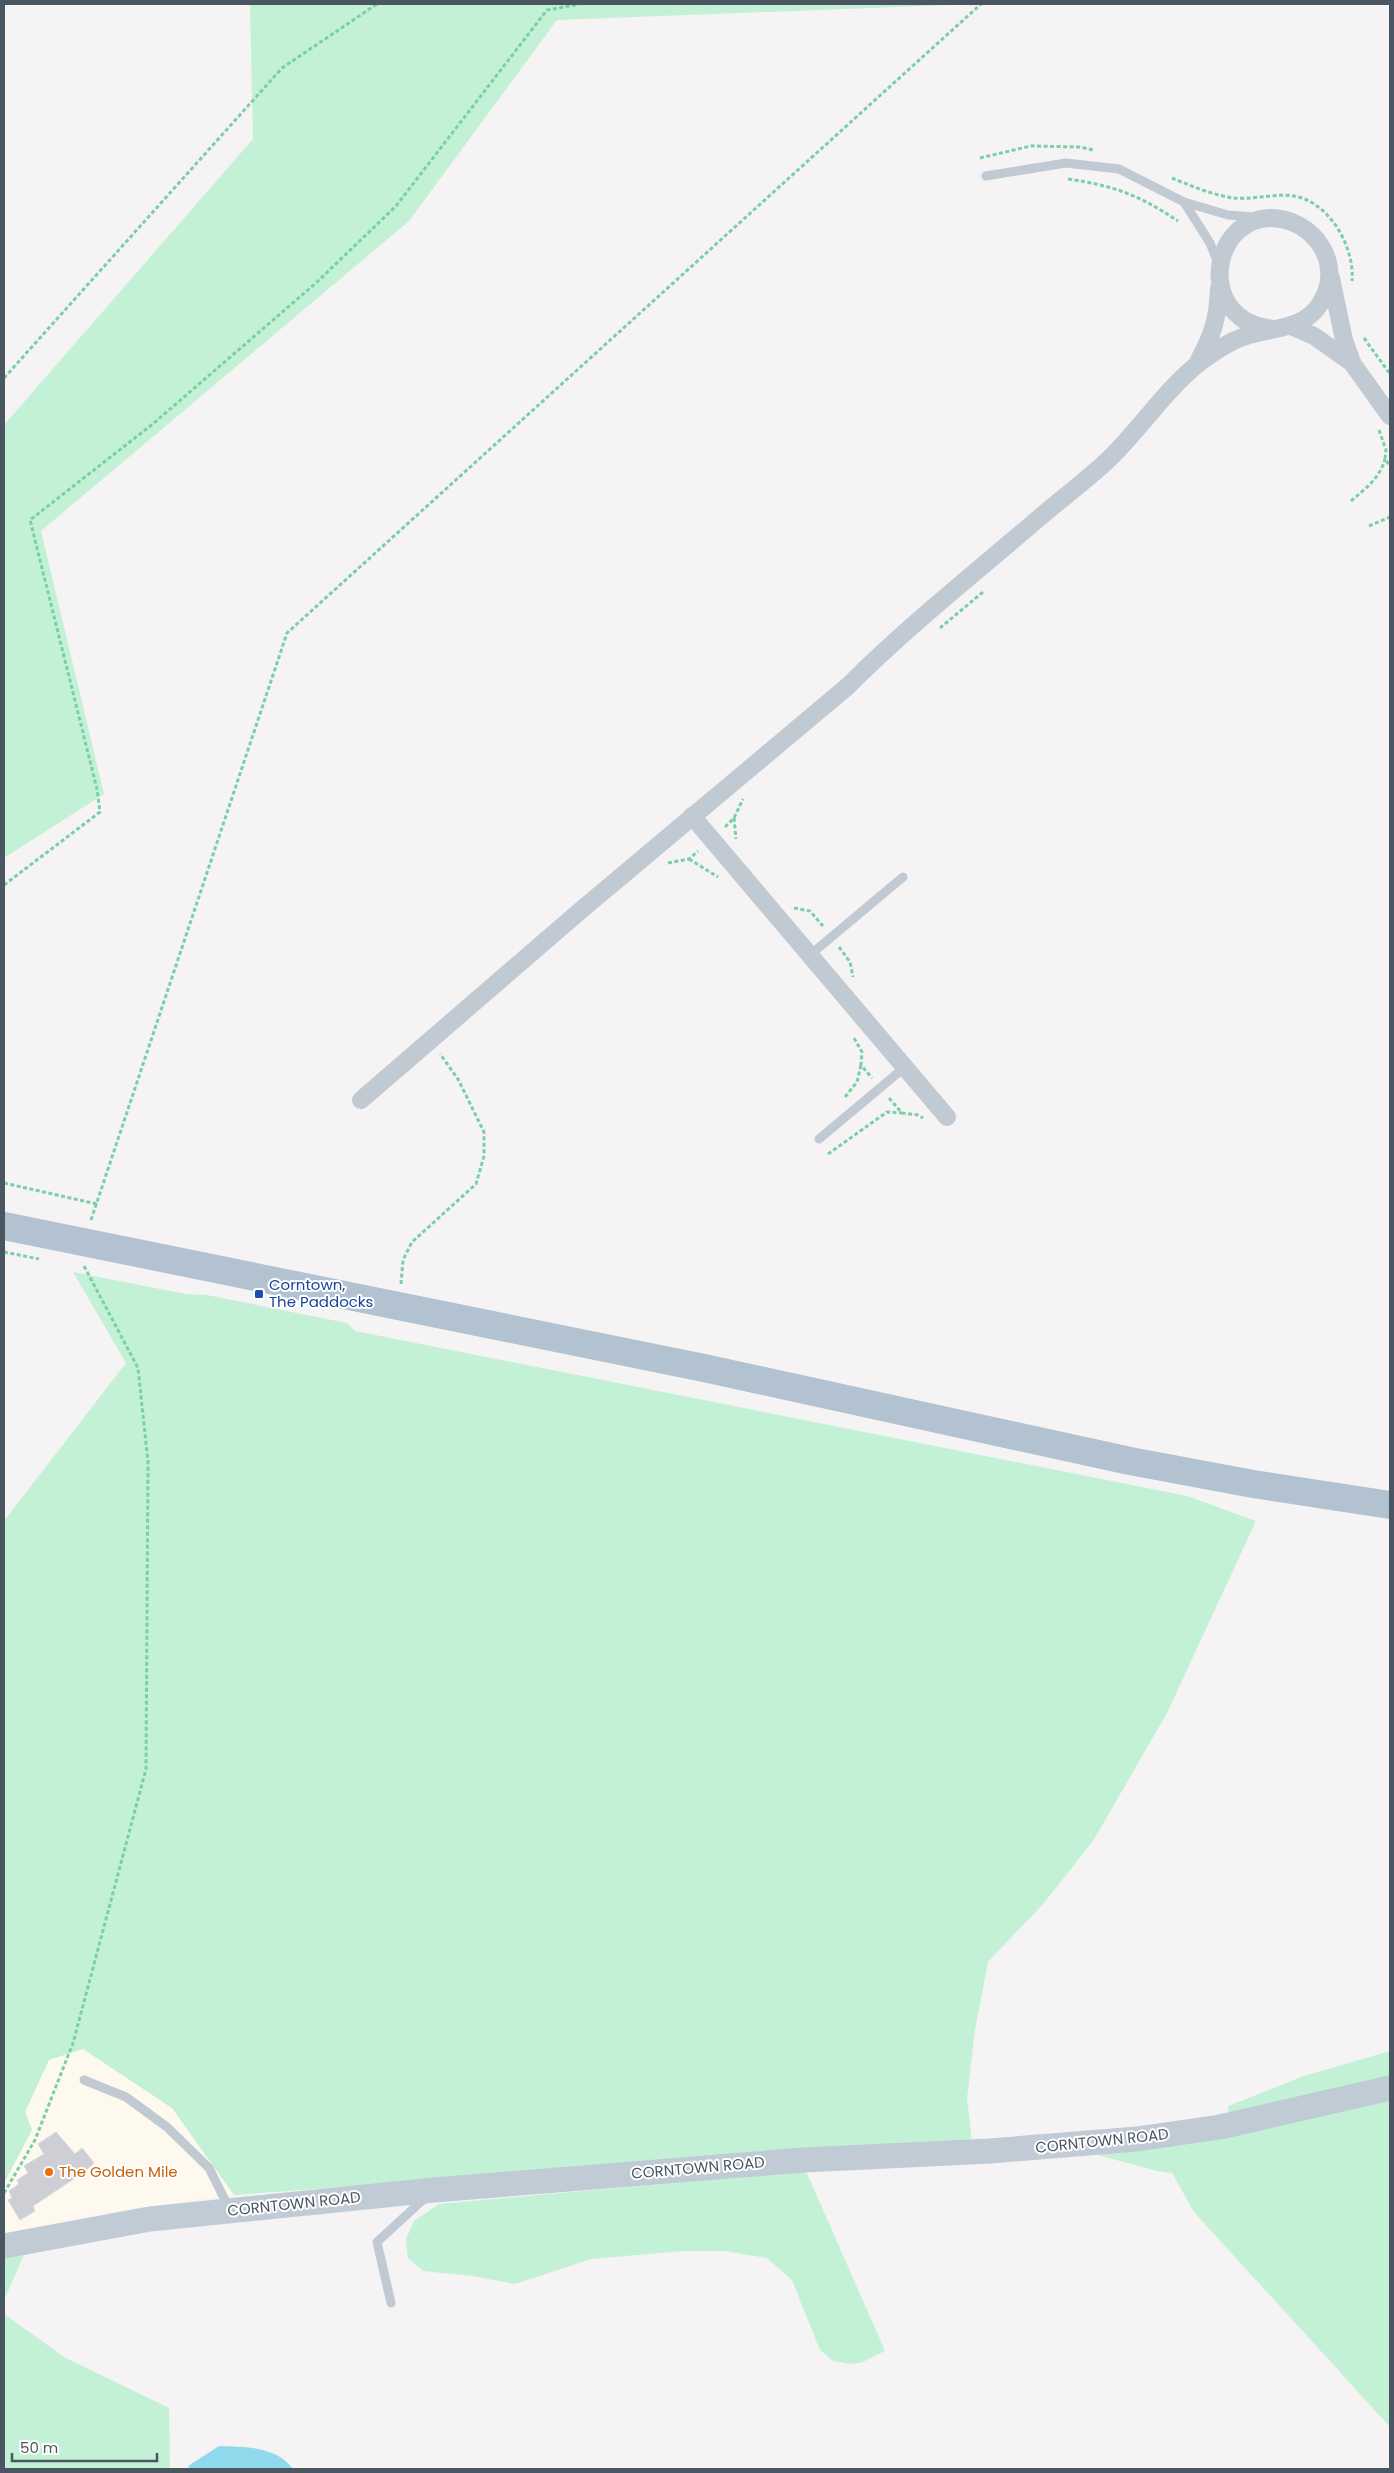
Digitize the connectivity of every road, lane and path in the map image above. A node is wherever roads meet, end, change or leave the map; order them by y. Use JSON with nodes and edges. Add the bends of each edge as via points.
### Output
{"nodes":[{"id":1,"x":377,"y":4,"type":"edge"},
{"id":2,"x":580,"y":4,"type":"edge"},
{"id":3,"x":981,"y":4,"type":"edge"},
{"id":4,"x":986,"y":176,"type":"dead end"},
{"id":5,"x":1060,"y":178,"type":"dead end"},
{"id":6,"x":1184,"y":202,"type":"junction"},
{"id":7,"x":1268,"y":218,"type":"junction"},
{"id":8,"x":1183,"y":228,"type":"dead end"},
{"id":9,"x":1219,"y":266,"type":"junction"},
{"id":10,"x":1330,"y":270,"type":"junction"},
{"id":11,"x":1220,"y":285,"type":"junction"},
{"id":12,"x":1291,"y":326,"type":"junction"},
{"id":13,"x":1273,"y":329,"type":"junction"},
{"id":14,"x":1352,"y":363,"type":"junction"},
{"id":15,"x":1196,"y":365,"type":"junction"},
{"id":16,"x":4,"y":378,"type":"edge"},
{"id":17,"x":1384,"y":422,"type":"edge"},
{"id":18,"x":1385,"y":459,"type":"junction"},
{"id":19,"x":1390,"y":466,"type":"edge"},
{"id":20,"x":1351,"y":501,"type":"dead end"},
{"id":21,"x":1390,"y":517,"type":"edge"},
{"id":22,"x":1369,"y":526,"type":"dead end"},
{"id":23,"x":989,"y":586,"type":"dead end"},
{"id":24,"x":937,"y":631,"type":"dead end"},
{"id":25,"x":748,"y":794,"type":"dead end"},
{"id":26,"x":692,"y":816,"type":"junction"},
{"id":27,"x":712,"y":840,"type":"junction"},
{"id":28,"x":689,"y":859,"type":"junction"},
{"id":29,"x":662,"y":865,"type":"dead end"},
{"id":30,"x":902,"y":877,"type":"dead end"},
{"id":31,"x":723,"y":880,"type":"dead end"},
{"id":32,"x":4,"y":885,"type":"edge"},
{"id":33,"x":810,"y":955,"type":"junction"},
{"id":34,"x":854,"y":1037,"type":"dead end"},
{"id":35,"x":447,"y":1047,"type":"dead end"},
{"id":36,"x":440,"y":1053,"type":"junction"},
{"id":37,"x":435,"y":1057,"type":"dead end"},
{"id":38,"x":861,"y":1065,"type":"junction"},
{"id":39,"x":905,"y":1067,"type":"junction"},
{"id":40,"x":880,"y":1088,"type":"junction"},
{"id":41,"x":360,"y":1100,"type":"dead end"},
{"id":42,"x":839,"y":1105,"type":"dead end"},
{"id":43,"x":902,"y":1113,"type":"junction"},
{"id":44,"x":947,"y":1117,"type":"dead end"},
{"id":45,"x":930,"y":1124,"type":"dead end"},
{"id":46,"x":819,"y":1139,"type":"dead end"},
{"id":47,"x":828,"y":1154,"type":"dead end"},
{"id":48,"x":4,"y":1183,"type":"edge"},
{"id":49,"x":97,"y":1204,"type":"junction"},
{"id":50,"x":4,"y":1226,"type":"edge"},
{"id":51,"x":87,"y":1243,"type":"junction"},
{"id":52,"x":400,"y":1293,"type":"dead end"},
{"id":53,"x":1390,"y":1505,"type":"edge"},
{"id":54,"x":84,"y":2080,"type":"dead end"},
{"id":55,"x":1390,"y":2088,"type":"edge"},
{"id":56,"x":434,"y":2190,"type":"junction"},
{"id":57,"x":4,"y":2193,"type":"edge"},
{"id":58,"x":231,"y":2210,"type":"junction"},
{"id":59,"x":4,"y":2246,"type":"edge"},
{"id":60,"x":391,"y":2303,"type":"dead end"}],
"edges":[{"from":1,"to":16,"type":"path","via":[[282,68]]},
{"from":2,"to":32,"type":"path","via":[[547,10],[396,206],[317,282],[154,422],[30,520],[100,812]]},
{"from":3,"to":49,"type":"path","via":[[287,633]]},
{"from":4,"to":6,"type":"lane","via":[[1066,163],[1119,169]]},
{"from":5,"to":8,"type":"path","via":[[1105,184],[1149,202],[1179,221]]},
{"from":6,"to":7,"type":"lane","via":[[1228,215]]},
{"from":6,"to":9,"type":"lane","via":[[1210,243]]},
{"from":7,"to":9,"type":"street","via":[[1250,223],[1236,234],[1224,248]]},
{"from":7,"to":10,"type":"street","via":[[1286,219],[1303,226],[1316,237],[1326,253]]},
{"from":9,"to":11,"type":"street"},
{"from":10,"to":12,"type":"street","via":[[1328,288],[1320,305],[1308,318]]},
{"from":10,"to":14,"type":"street","via":[[1342,332]]},
{"from":11,"to":13,"type":"street","via":[[1226,302],[1238,316],[1254,326]]},
{"from":11,"to":15,"type":"street","via":[[1218,316],[1211,338]]},
{"from":12,"to":13,"type":"street"},
{"from":12,"to":14,"type":"street","via":[[1314,336]]},
{"from":13,"to":15,"type":"street","via":[[1242,337],[1219,348]]},
{"from":14,"to":17,"type":"street"},
{"from":15,"to":26,"type":"street","via":[[1109,459],[886,648],[848,686]]},
{"from":17,"to":18,"type":"path"},
{"from":18,"to":19,"type":"path"},
{"from":18,"to":20,"type":"path","via":[[1382,470],[1370,485]]},
{"from":21,"to":22,"type":"path"},
{"from":23,"to":24,"type":"path"},
{"from":25,"to":27,"type":"path","via":[[734,818]]},
{"from":26,"to":27,"type":"street"},
{"from":26,"to":41,"type":"street"},
{"from":27,"to":28,"type":"path"},
{"from":27,"to":33,"type":"street"},
{"from":28,"to":29,"type":"path"},
{"from":28,"to":31,"type":"path"},
{"from":30,"to":33,"type":"lane"},
{"from":33,"to":39,"type":"street"},
{"from":34,"to":38,"type":"path","via":[[862,1052]]},
{"from":35,"to":36,"type":"path"},
{"from":36,"to":37,"type":"path"},
{"from":36,"to":52,"type":"path","via":[[458,1079],[484,1132],[484,1156],[476,1184],[412,1242],[403,1260]]},
{"from":38,"to":40,"type":"path"},
{"from":38,"to":42,"type":"path","via":[[857,1082]]},
{"from":39,"to":40,"type":"lane"},
{"from":39,"to":44,"type":"street"},
{"from":40,"to":43,"type":"path"},
{"from":40,"to":46,"type":"lane"},
{"from":43,"to":45,"type":"path","via":[[918,1115]]},
{"from":43,"to":47,"type":"path","via":[[887,1112]]},
{"from":48,"to":49,"type":"path"},
{"from":49,"to":51,"type":"path"},
{"from":50,"to":51,"type":"main road"},
{"from":51,"to":53,"type":"main road","via":[[704,1368],[1130,1461]]},
{"from":51,"to":57,"type":"path","via":[[83,1267],[138,1368],[148,1462],[146,1768],[73,2043],[34,2140]]},
{"from":54,"to":58,"type":"lane","via":[[126,2097],[167,2127],[209,2168]]},
{"from":55,"to":56,"type":"main road","name":"CORNTOWN ROAD","via":[[1220,2127],[1137,2139],[990,2151],[804,2160]]},
{"from":56,"to":58,"type":"main road","name":"CORNTOWN ROAD"},
{"from":56,"to":60,"type":"lane","via":[[377,2242]]},
{"from":58,"to":59,"type":"main road","name":"CORNTOWN ROAD","via":[[150,2219]]}]}
